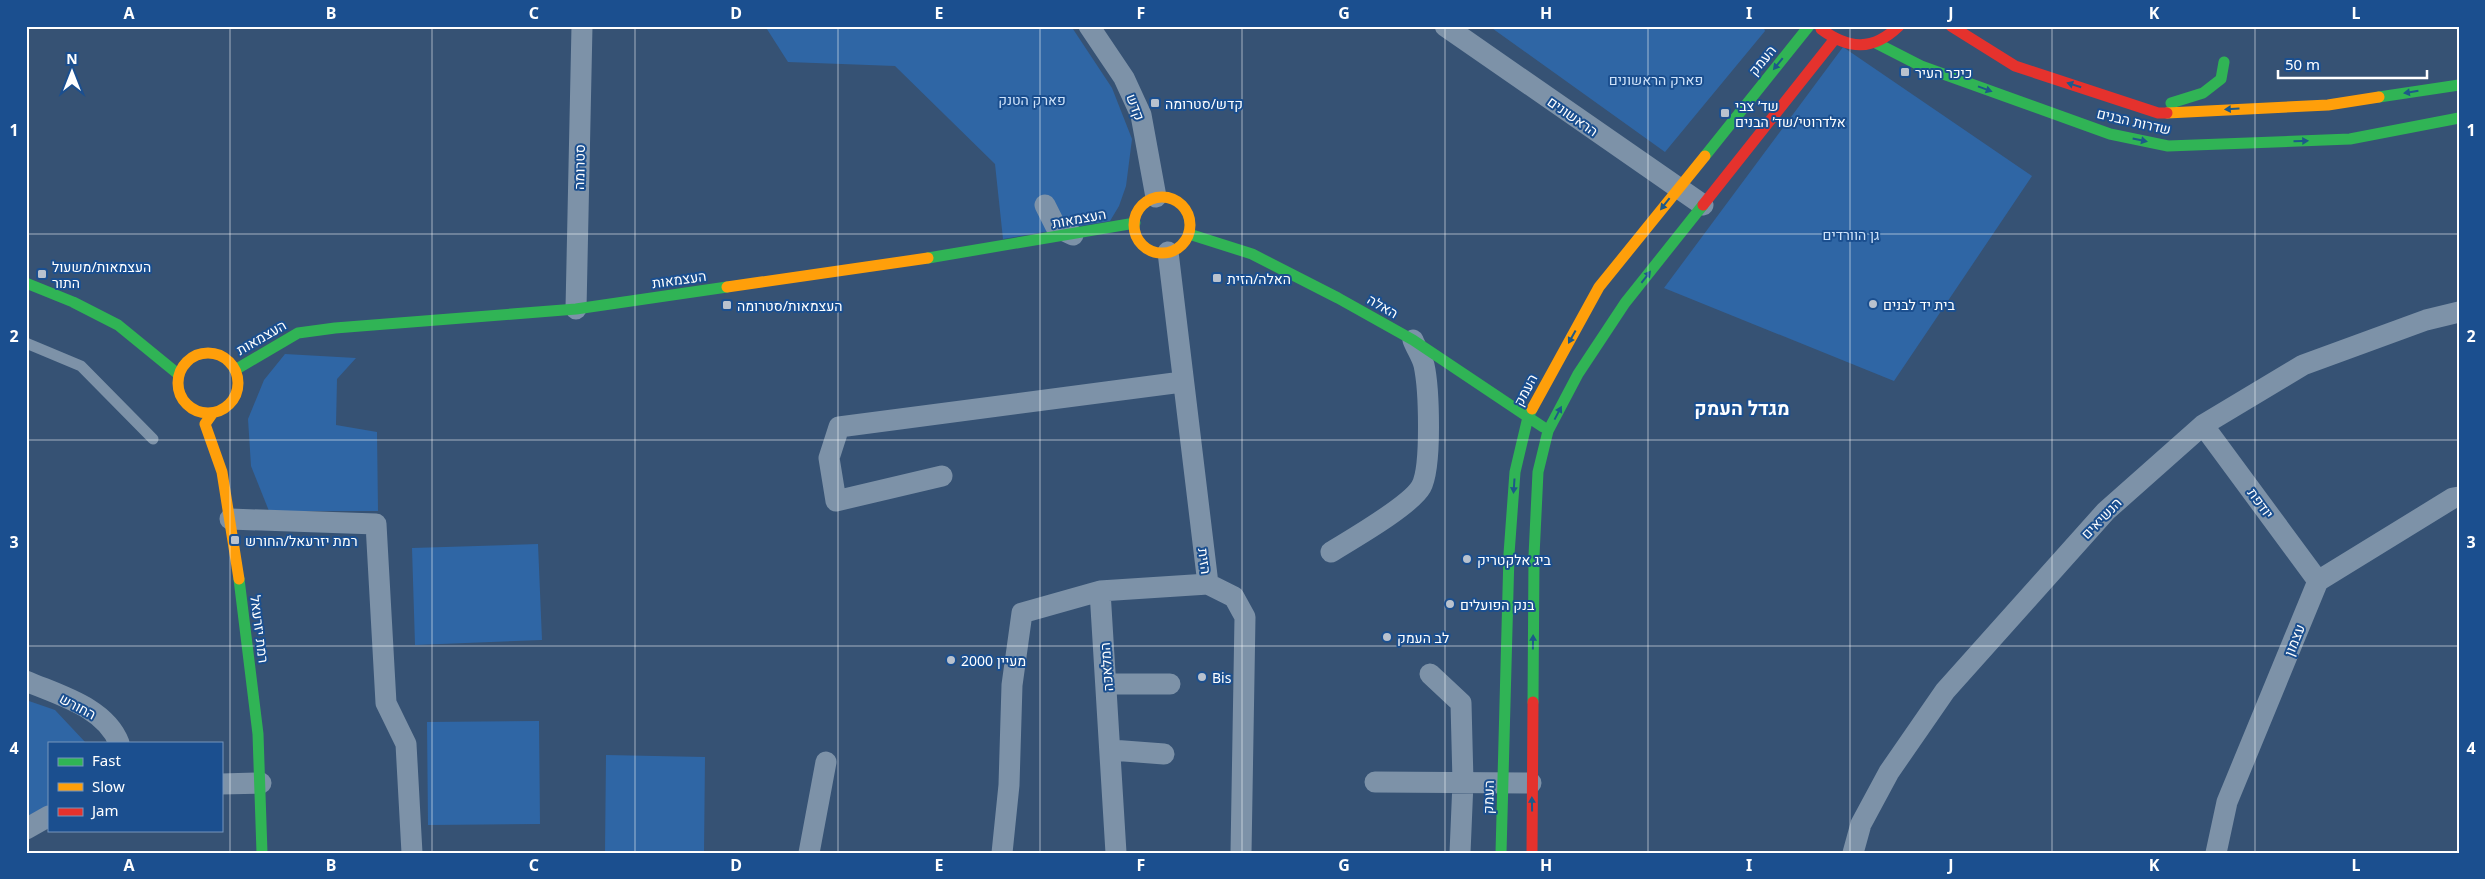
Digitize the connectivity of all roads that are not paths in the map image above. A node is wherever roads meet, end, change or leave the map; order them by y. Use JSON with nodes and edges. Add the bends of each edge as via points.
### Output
{"nodes":[{"id":1,"x":582,"y":26,"type":"edge"},
{"id":2,"x":1089,"y":26,"type":"edge"},
{"id":3,"x":1445,"y":26,"type":"edge"},
{"id":4,"x":1809,"y":26,"type":"edge"},
{"id":5,"x":1818,"y":26,"type":"edge"},
{"id":6,"x":1900,"y":26,"type":"edge"},
{"id":7,"x":1951,"y":26,"type":"edge"},
{"id":8,"x":1834,"y":40,"type":"junction"},
{"id":9,"x":1876,"y":43,"type":"junction"},
{"id":10,"x":2231,"y":80,"type":"dead end"},
{"id":11,"x":2459,"y":84,"type":"edge"},
{"id":12,"x":2249,"y":97,"type":"dead end"},
{"id":13,"x":2286,"y":107,"type":"junction"},
{"id":14,"x":2147,"y":109,"type":"junction"},
{"id":15,"x":2459,"y":118,"type":"edge"},
{"id":16,"x":1677,"y":189,"type":"junction"},
{"id":17,"x":1156,"y":197,"type":"junction"},
{"id":18,"x":1045,"y":205,"type":"dead end"},
{"id":19,"x":1703,"y":205,"type":"junction"},
{"id":20,"x":1135,"y":223,"type":"junction"},
{"id":21,"x":1189,"y":234,"type":"junction"},
{"id":22,"x":1073,"y":236,"type":"junction"},
{"id":23,"x":1168,"y":252,"type":"junction"},
{"id":24,"x":26,"y":283,"type":"edge"},
{"id":25,"x":576,"y":309,"type":"junction"},
{"id":26,"x":2459,"y":312,"type":"edge"},
{"id":27,"x":1413,"y":340,"type":"junction"},
{"id":28,"x":26,"y":343,"type":"edge"},
{"id":29,"x":235,"y":370,"type":"junction"},
{"id":30,"x":178,"y":374,"type":"junction"},
{"id":31,"x":1182,"y":382,"type":"junction"},
{"id":32,"x":212,"y":414,"type":"junction"},
{"id":33,"x":1528,"y":417,"type":"junction"},
{"id":34,"x":2203,"y":424,"type":"junction"},
{"id":35,"x":1548,"y":430,"type":"junction"},
{"id":36,"x":153,"y":440,"type":"dead end"},
{"id":37,"x":942,"y":476,"type":"dead end"},
{"id":38,"x":2459,"y":497,"type":"edge"},
{"id":39,"x":230,"y":519,"type":"junction"},
{"id":40,"x":1331,"y":552,"type":"dead end"},
{"id":41,"x":2318,"y":582,"type":"junction"},
{"id":42,"x":1208,"y":584,"type":"junction"},
{"id":43,"x":1100,"y":591,"type":"junction"},
{"id":44,"x":1430,"y":674,"type":"dead end"},
{"id":45,"x":26,"y":681,"type":"edge"},
{"id":46,"x":1107,"y":684,"type":"junction"},
{"id":47,"x":1170,"y":684,"type":"dead end"},
{"id":48,"x":117,"y":742,"type":"edge"},
{"id":49,"x":1111,"y":750,"type":"junction"},
{"id":50,"x":1164,"y":754,"type":"dead end"},
{"id":51,"x":826,"y":762,"type":"dead end"},
{"id":52,"x":1375,"y":782,"type":"dead end"},
{"id":53,"x":1463,"y":782,"type":"junction"},
{"id":54,"x":1503,"y":783,"type":"junction"},
{"id":55,"x":1531,"y":783,"type":"junction"},
{"id":56,"x":222,"y":784,"type":"edge"},
{"id":57,"x":261,"y":784,"type":"junction"},
{"id":58,"x":48,"y":817,"type":"edge"},
{"id":59,"x":26,"y":829,"type":"edge"},
{"id":60,"x":262,"y":853,"type":"edge"},
{"id":61,"x":412,"y":853,"type":"edge"},
{"id":62,"x":810,"y":853,"type":"edge"},
{"id":63,"x":1002,"y":853,"type":"edge"},
{"id":64,"x":1116,"y":853,"type":"edge"},
{"id":65,"x":1241,"y":853,"type":"edge"},
{"id":66,"x":1460,"y":853,"type":"edge"},
{"id":67,"x":1501,"y":853,"type":"edge"},
{"id":68,"x":1532,"y":853,"type":"edge"},
{"id":69,"x":1853,"y":853,"type":"edge"},
{"id":70,"x":2216,"y":853,"type":"edge"}],
"edges":[{"from":1,"to":25,"type":"street","name":"סטרומה"},
{"from":2,"to":17,"type":"street","name":"קדש","via":[[1124,78],[1141,115]]},
{"from":3,"to":16,"type":"street","name":"הראשונים"},
{"from":4,"to":16,"type":"main road","name":"העמק","one_way":true},
{"from":5,"to":8,"type":"main road"},
{"from":6,"to":9,"type":"main road"},
{"from":14,"to":7,"type":"main road","name":"שדרות הבנים","one_way":true,"via":[[2015,66]]},
{"from":8,"to":9,"type":"main road","via":[[1848,45]]},
{"from":8,"to":19,"type":"main road"},
{"from":9,"to":15,"type":"main road","name":"שדרות הבנים","one_way":true,"via":[[1921,66],[2110,134],[2168,146],[2350,139]]},
{"from":10,"to":14,"type":"main road","via":[[2224,62],[2221,78],[2203,93]]},
{"from":11,"to":13,"type":"main road","name":"שדרות הבנים","one_way":true,"via":[[2328,105]]},
{"from":12,"to":13,"type":"main road"},
{"from":13,"to":14,"type":"main road","name":"שדרות הבנים","one_way":true,"via":[[2158,113]]},
{"from":16,"to":19,"type":"street","name":"הראשונים"},
{"from":16,"to":33,"type":"main road","name":"העמק","one_way":true,"via":[[1599,287]]},
{"from":17,"to":20,"type":"main road","via":[[1141,206]]},
{"from":17,"to":21,"type":"main road","via":[[1180,203],[1189,217]]},
{"from":18,"to":22,"type":"street","via":[[1056,227]]},
{"from":35,"to":19,"type":"main road","one_way":true,"via":[[1578,374],[1626,303]]},
{"from":20,"to":22,"type":"main road","name":"העצמאות"},
{"from":20,"to":23,"type":"main road","via":[[1135,231],[1144,245],[1151,250]]},
{"from":21,"to":23,"type":"main road","via":[[1181,245]]},
{"from":21,"to":27,"type":"main road","name":"האלה","via":[[1252,254]]},
{"from":22,"to":25,"type":"main road","name":"העצמאות"},
{"from":23,"to":31,"type":"street","name":"הזית"},
{"from":24,"to":30,"type":"main road","via":[[118,325]]},
{"from":25,"to":29,"type":"main road","name":"העצמאות","via":[[335,328],[298,334]]},
{"from":26,"to":34,"type":"street","name":"הנשיאים","via":[[2426,320],[2303,365]]},
{"from":27,"to":33,"type":"main road","name":"האלה"},
{"from":27,"to":40,"type":"street","via":[[1424,364],[1427,408],[1428,464],[1420,488],[1403,505]]},
{"from":28,"to":36,"type":"lane","via":[[81,366]]},
{"from":29,"to":30,"type":"main road","via":[[229,361],[210,353],[191,358]]},
{"from":29,"to":32,"type":"main road","via":[[238,384],[235,398],[225,409]]},
{"from":30,"to":32,"type":"main road","via":[[180,398],[199,413]]},
{"from":31,"to":37,"type":"street","via":[[839,426],[828,458],[836,501]]},
{"from":31,"to":42,"type":"street","name":"הזית"},
{"from":32,"to":39,"type":"main road","name":"רמת יזרעאל","via":[[206,424],[222,472]]},
{"from":33,"to":35,"type":"main road","name":"האלה"},
{"from":33,"to":54,"type":"main road","name":"העמק","one_way":true,"via":[[1515,472],[1509,554]]},
{"from":34,"to":41,"type":"street","name":"יודפת"},
{"from":34,"to":69,"type":"street","name":"הנשיאים","via":[[2106,511],[1945,691],[1889,772],[1861,824]]},
{"from":55,"to":35,"type":"main road","one_way":true,"via":[[1538,472]]},
{"from":38,"to":41,"type":"street"},
{"from":39,"to":57,"type":"main road","name":"רמת יזרעאל","via":[[257,725]]},
{"from":39,"to":61,"type":"street","via":[[376,524],[386,703],[406,744]]},
{"from":41,"to":70,"type":"street","name":"עצמון","via":[[2227,802]]},
{"from":42,"to":43,"type":"street"},
{"from":42,"to":65,"type":"street","name":"הזית","via":[[1234,597],[1246,617]]},
{"from":43,"to":46,"type":"street","name":"המלאכה"},
{"from":43,"to":63,"type":"street","via":[[1022,613],[1012,686],[1009,785]]},
{"from":44,"to":53,"type":"street","via":[[1461,703]]},
{"from":45,"to":48,"type":"street","name":"החורש","via":[[101,718]]},
{"from":46,"to":47,"type":"street"},
{"from":46,"to":49,"type":"street","name":"המלאכה"},
{"from":49,"to":50,"type":"street"},
{"from":49,"to":64,"type":"street","name":"המלאכה"},
{"from":51,"to":62,"type":"street"},
{"from":52,"to":53,"type":"street"},
{"from":53,"to":54,"type":"street"},
{"from":53,"to":66,"type":"street"},
{"from":54,"to":55,"type":"street"},
{"from":54,"to":67,"type":"main road","name":"העמק"},
{"from":68,"to":55,"type":"main road","one_way":true},
{"from":56,"to":57,"type":"street"},
{"from":57,"to":60,"type":"main road","name":"רמת יזרעאל"},
{"from":58,"to":59,"type":"street"}]}
